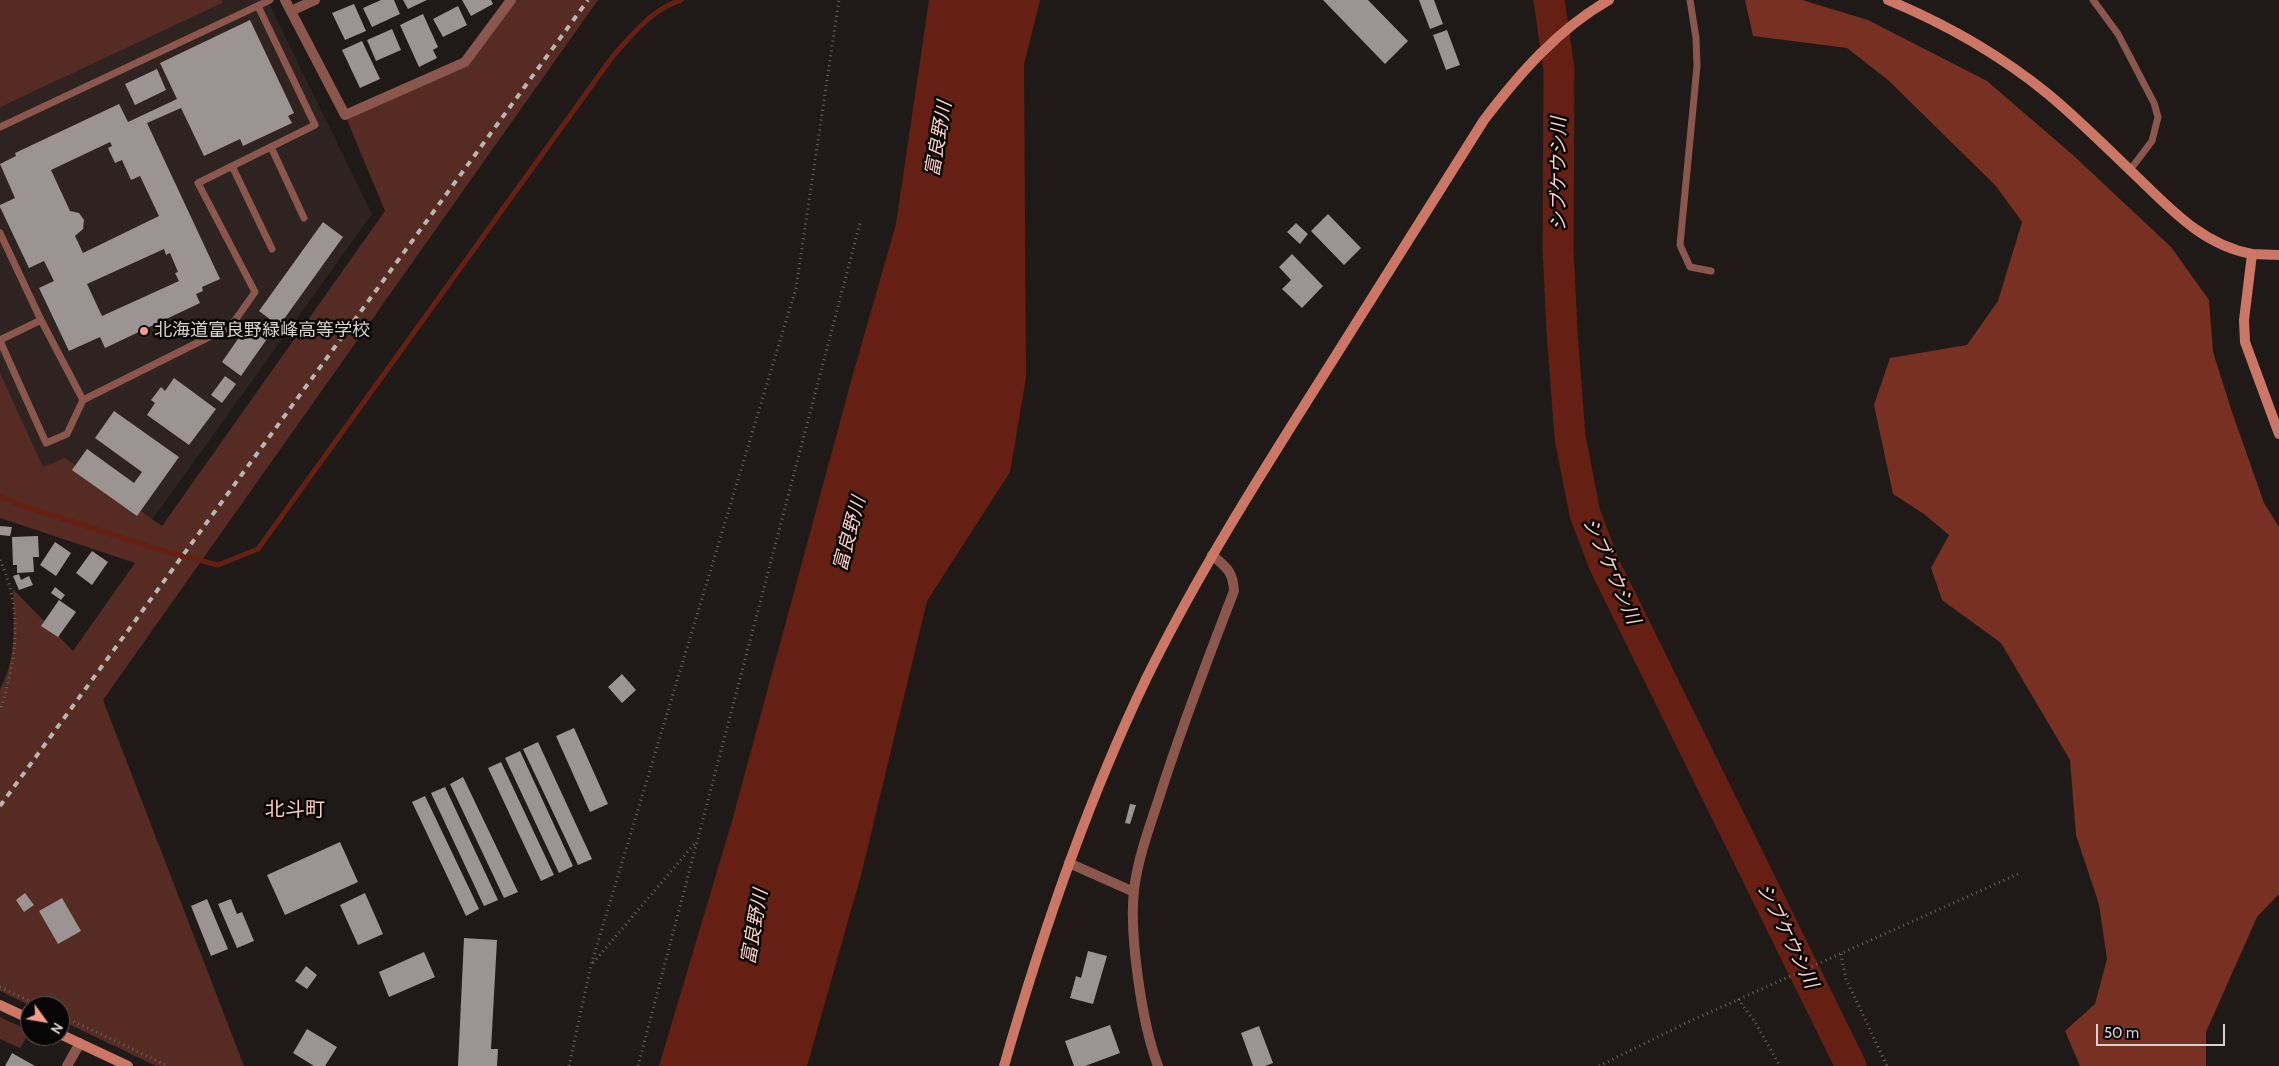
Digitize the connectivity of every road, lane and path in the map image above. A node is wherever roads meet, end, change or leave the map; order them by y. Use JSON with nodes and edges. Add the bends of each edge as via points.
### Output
{"nodes":[{"id":1,"x":270,"y":0,"type":"edge"},
{"id":2,"x":285,"y":0,"type":"edge"},
{"id":3,"x":315,"y":0,"type":"edge"},
{"id":4,"x":511,"y":0,"type":"edge"},
{"id":5,"x":839,"y":0,"type":"edge"},
{"id":6,"x":1690,"y":0,"type":"edge"},
{"id":7,"x":1888,"y":0,"type":"edge"},
{"id":8,"x":2093,"y":0,"type":"edge"},
{"id":9,"x":1608,"y":1,"type":"edge"},
{"id":10,"x":258,"y":6,"type":"junction"},
{"id":11,"x":291,"y":11,"type":"junction"},
{"id":12,"x":0,"y":127,"type":"edge"},
{"id":13,"x":271,"y":147,"type":"junction"},
{"id":14,"x":232,"y":166,"type":"junction"},
{"id":15,"x":2130,"y":170,"type":"junction"},
{"id":16,"x":304,"y":218,"type":"dead end"},
{"id":17,"x":860,"y":223,"type":"dead end"},
{"id":18,"x":0,"y":233,"type":"edge"},
{"id":19,"x":272,"y":249,"type":"dead end"},
{"id":20,"x":2252,"y":254,"type":"junction"},
{"id":21,"x":2279,"y":255,"type":"edge"},
{"id":22,"x":1711,"y":271,"type":"dead end"},
{"id":23,"x":41,"y":320,"type":"junction"},
{"id":24,"x":0,"y":340,"type":"edge"},
{"id":25,"x":83,"y":400,"type":"junction"},
{"id":26,"x":2279,"y":434,"type":"edge"},
{"id":27,"x":1212,"y":555,"type":"junction"},
{"id":28,"x":0,"y":560,"type":"edge"},
{"id":29,"x":0,"y":710,"type":"edge"},
{"id":30,"x":697,"y":841,"type":"junction"},
{"id":31,"x":1068,"y":862,"type":"junction"},
{"id":32,"x":2018,"y":874,"type":"dead end"},
{"id":33,"x":1134,"y":892,"type":"junction"},
{"id":34,"x":1841,"y":954,"type":"junction"},
{"id":35,"x":591,"y":966,"type":"junction"},
{"id":36,"x":0,"y":987,"type":"edge"},
{"id":37,"x":20,"y":996,"type":"edge"},
{"id":38,"x":1738,"y":999,"type":"junction"},
{"id":39,"x":0,"y":1005,"type":"edge"},
{"id":40,"x":20,"y":1014,"type":"edge"},
{"id":41,"x":70,"y":1020,"type":"edge"},
{"id":42,"x":70,"y":1038,"type":"edge"},
{"id":43,"x":80,"y":1043,"type":"junction"},
{"id":44,"x":67,"y":1066,"type":"edge"},
{"id":45,"x":128,"y":1066,"type":"edge"},
{"id":46,"x":168,"y":1066,"type":"edge"},
{"id":47,"x":569,"y":1066,"type":"edge"},
{"id":48,"x":638,"y":1066,"type":"edge"},
{"id":49,"x":1004,"y":1066,"type":"edge"},
{"id":50,"x":1158,"y":1066,"type":"edge"},
{"id":51,"x":1598,"y":1066,"type":"edge"},
{"id":52,"x":1780,"y":1066,"type":"edge"},
{"id":53,"x":1886,"y":1066,"type":"edge"}],
"edges":[{"from":1,"to":10,"type":"lane"},
{"from":2,"to":11,"type":"street"},
{"from":3,"to":11,"type":"street"},
{"from":4,"to":11,"type":"street","via":[[465,62],[346,115]]},
{"from":5,"to":35,"type":"path","via":[[796,288]]},
{"from":6,"to":22,"type":"lane","via":[[1697,66],[1680,245],[1690,267]]},
{"from":7,"to":15,"type":"street","via":[[1972,40],[2021,73]]},
{"from":8,"to":15,"type":"lane","via":[[2118,34],[2158,117],[2152,141]]},
{"from":9,"to":27,"type":"street","via":[[1562,34],[1531,62],[1484,120]]},
{"from":10,"to":12,"type":"lane"},
{"from":10,"to":13,"type":"lane","via":[[315,125]]},
{"from":13,"to":14,"type":"lane"},
{"from":13,"to":16,"type":"lane"},
{"from":14,"to":19,"type":"lane"},
{"from":14,"to":25,"type":"lane","via":[[198,183],[256,292],[231,326]]},
{"from":15,"to":20,"type":"street","via":[[2192,228],[2224,247]]},
{"from":17,"to":30,"type":"path"},
{"from":18,"to":23,"type":"lane"},
{"from":20,"to":21,"type":"street"},
{"from":20,"to":26,"type":"street","via":[[2244,320],[2245,342]]},
{"from":23,"to":24,"type":"lane"},
{"from":23,"to":25,"type":"lane"},
{"from":24,"to":25,"type":"lane","via":[[46,443],[67,434]]},
{"from":27,"to":31,"type":"street","via":[[1146,680]]},
{"from":27,"to":33,"type":"street","via":[[1226,566],[1233,577],[1234,591],[1163,785],[1138,862]]},
{"from":28,"to":29,"type":"path","via":[[15,606],[16,652]]},
{"from":30,"to":35,"type":"path"},
{"from":30,"to":48,"type":"path"},
{"from":31,"to":33,"type":"street"},
{"from":31,"to":49,"type":"street","via":[[1034,960]]},
{"from":32,"to":34,"type":"path"},
{"from":33,"to":50,"type":"street","via":[[1136,957],[1145,1019]]},
{"from":34,"to":38,"type":"path"},
{"from":34,"to":53,"type":"path","via":[[1846,979]]},
{"from":35,"to":47,"type":"path"},
{"from":36,"to":37,"type":"path"},
{"from":38,"to":51,"type":"path"},
{"from":38,"to":52,"type":"path","via":[[1756,1022]]},
{"from":39,"to":40,"type":"street"},
{"from":41,"to":46,"type":"path"},
{"from":42,"to":43,"type":"street"},
{"from":43,"to":44,"type":"street"},
{"from":43,"to":45,"type":"street"}]}
